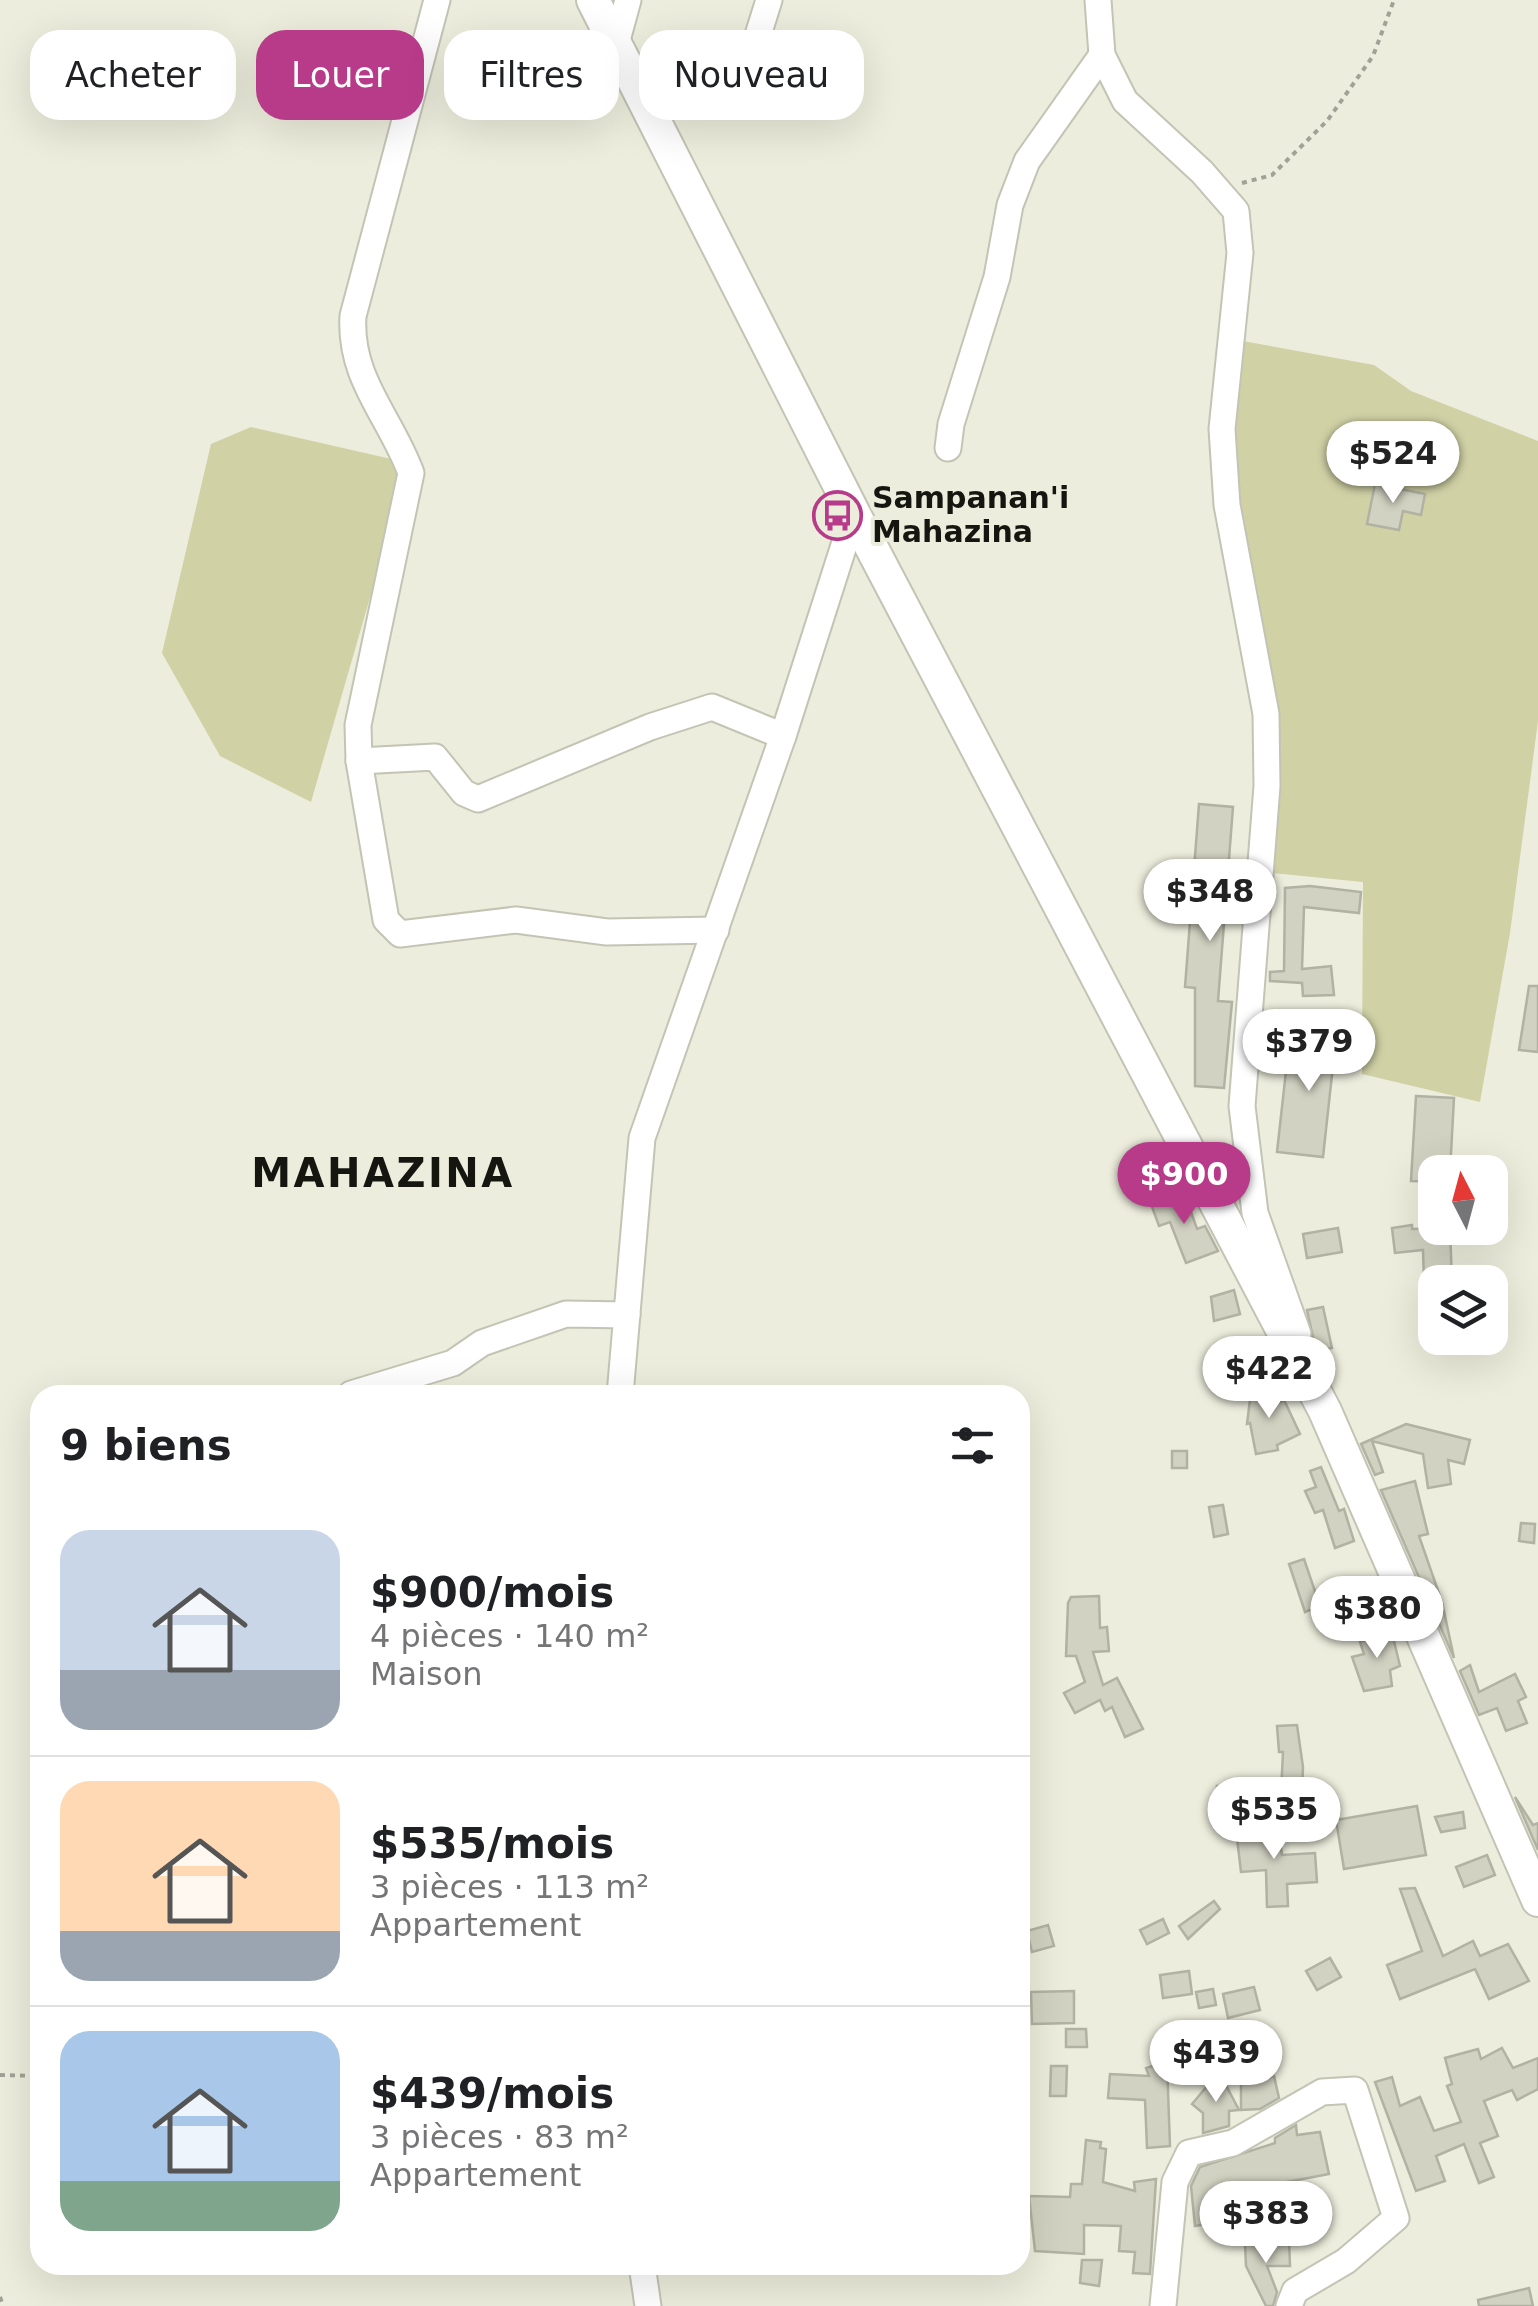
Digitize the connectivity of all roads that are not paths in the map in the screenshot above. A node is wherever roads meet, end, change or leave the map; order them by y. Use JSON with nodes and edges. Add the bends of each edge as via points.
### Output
{"nodes":[{"id":1,"x":437,"y":0,"type":"edge"},
{"id":2,"x":592,"y":0,"type":"edge"},
{"id":3,"x":628,"y":0,"type":"edge"},
{"id":4,"x":769,"y":0,"type":"edge"},
{"id":5,"x":1098,"y":0,"type":"edge"},
{"id":6,"x":608,"y":30,"type":"edge"},
{"id":7,"x":760,"y":30,"type":"edge"},
{"id":8,"x":619,"y":33,"type":"edge"},
{"id":9,"x":619,"y":50,"type":"edge"},
{"id":10,"x":1102,"y":55,"type":"junction"},
{"id":11,"x":639,"y":89,"type":"edge"},
{"id":12,"x":655,"y":120,"type":"edge"},
{"id":13,"x":948,"y":448,"type":"dead end"},
{"id":14,"x":854,"y":514,"type":"junction"},
{"id":15,"x":783,"y":736,"type":"junction"},
{"id":16,"x":359,"y":761,"type":"junction"},
{"id":17,"x":716,"y":930,"type":"junction"},
{"id":18,"x":627,"y":1314,"type":"junction"},
{"id":19,"x":381,"y":1385,"type":"edge"},
{"id":20,"x":621,"y":1385,"type":"edge"},
{"id":21,"x":1325,"y":1410,"type":"junction"},
{"id":22,"x":1538,"y":1900,"type":"edge"},
{"id":23,"x":643,"y":2275,"type":"edge"},
{"id":24,"x":648,"y":2306,"type":"edge"},
{"id":25,"x":1163,"y":2306,"type":"edge"},
{"id":26,"x":1289,"y":2306,"type":"edge"}],
"edges":[{"from":1,"to":16,"type":"street","via":[[353,316],[357,369],[411,473],[363,687]]},
{"from":2,"to":6,"type":"main road"},
{"from":3,"to":8,"type":"street"},
{"from":4,"to":7,"type":"street"},
{"from":5,"to":10,"type":"street"},
{"from":9,"to":11,"type":"main road"},
{"from":10,"to":13,"type":"street","via":[[1027,161]]},
{"from":10,"to":21,"type":"street","via":[[1125,101],[1236,210],[1240,253],[1222,429],[1227,505],[1266,714],[1265,830],[1242,1106],[1255,1213]]},
{"from":12,"to":14,"type":"main road"},
{"from":14,"to":15,"type":"street"},
{"from":14,"to":21,"type":"main road"},
{"from":15,"to":16,"type":"street","via":[[712,708],[478,799],[464,793],[435,757]]},
{"from":15,"to":17,"type":"street"},
{"from":16,"to":17,"type":"street","via":[[386,920],[400,934],[516,920],[607,932]]},
{"from":17,"to":18,"type":"street","via":[[642,1138]]},
{"from":18,"to":19,"type":"street","via":[[566,1314],[482,1343],[453,1363]]},
{"from":18,"to":20,"type":"street"},
{"from":21,"to":22,"type":"main road"},
{"from":23,"to":24,"type":"street"},
{"from":25,"to":26,"type":"street","via":[[1175,2182],[1189,2153],[1233,2144],[1322,2092],[1355,2090],[1396,2218],[1346,2261],[1295,2291]]}]}
